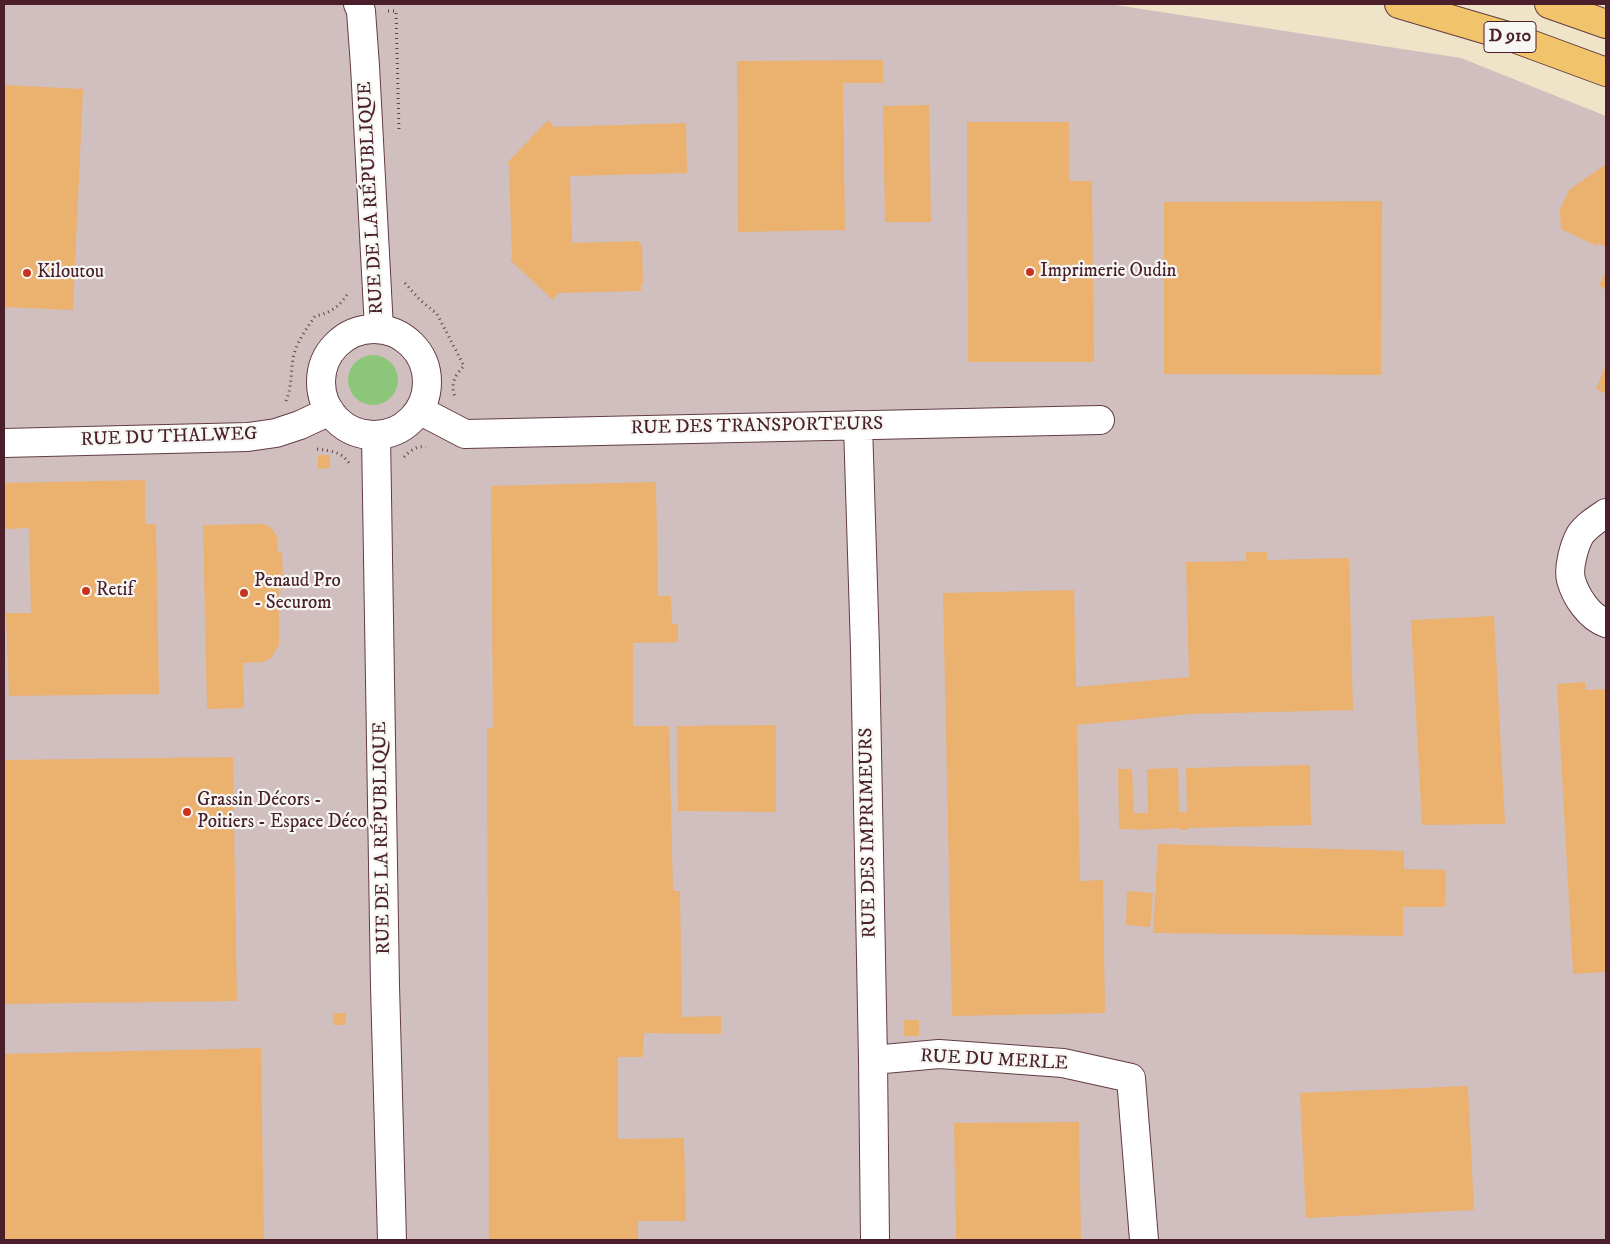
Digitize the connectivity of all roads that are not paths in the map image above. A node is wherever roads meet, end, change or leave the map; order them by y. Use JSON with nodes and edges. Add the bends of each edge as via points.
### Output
{"nodes":[{"id":1,"x":358,"y":4,"type":"edge"},
{"id":2,"x":377,"y":4,"type":"edge"},
{"id":3,"x":1399,"y":4,"type":"edge"},
{"id":4,"x":1550,"y":4,"type":"edge"},
{"id":5,"x":1606,"y":24,"type":"edge"},
{"id":6,"x":366,"y":66,"type":"junction"},
{"id":7,"x":1606,"y":72,"type":"edge"},
{"id":8,"x":379,"y":329,"type":"junction"},
{"id":9,"x":330,"y":411,"type":"junction"},
{"id":10,"x":421,"y":411,"type":"junction"},
{"id":11,"x":1100,"y":420,"type":"dead end"},
{"id":12,"x":858,"y":425,"type":"junction"},
{"id":13,"x":376,"y":436,"type":"junction"},
{"id":14,"x":4,"y":443,"type":"edge"},
{"id":15,"x":1606,"y":513,"type":"edge"},
{"id":16,"x":1606,"y":623,"type":"edge"},
{"id":17,"x":873,"y":1060,"type":"junction"},
{"id":18,"x":392,"y":1240,"type":"edge"},
{"id":19,"x":875,"y":1240,"type":"edge"},
{"id":20,"x":1144,"y":1240,"type":"edge"}],
"edges":[{"from":1,"to":6,"type":"street","name":"RUE DE LA RÉPUBLIQUE"},
{"from":2,"to":6,"type":"street","name":"RUE DE LA RÉPUBLIQUE"},
{"from":3,"to":7,"type":"main road","number":"D 910","via":[[1511,37]]},
{"from":4,"to":5,"type":"main road","number":"D 910"},
{"from":6,"to":8,"type":"street","name":"RUE DE LA RÉPUBLIQUE"},
{"from":8,"to":9,"type":"street","via":[[362,329],[346,338],[324,361],[323,394]]},
{"from":8,"to":10,"type":"street","via":[[403,337],[425,369],[426,393]]},
{"from":9,"to":13,"type":"street","via":[[343,426]]},
{"from":9,"to":14,"type":"street","name":"RUE DU THALWEG","via":[[276,433],[248,437]]},
{"from":10,"to":12,"type":"street","name":"RUE DES TRANSPORTEURS","via":[[465,434]]},
{"from":10,"to":13,"type":"street","via":[[408,425]]},
{"from":11,"to":12,"type":"street","name":"RUE DES TRANSPORTEURS"},
{"from":12,"to":17,"type":"street","name":"RUE DES IMPRIMEURS"},
{"from":13,"to":18,"type":"street","name":"RUE DE LA RÉPUBLIQUE"},
{"from":15,"to":16,"type":"street","via":[[1580,535],[1572,555],[1570,578],[1581,601],[1597,620]]},
{"from":17,"to":19,"type":"street","name":"RUE DES IMPRIMEURS"},
{"from":17,"to":20,"type":"street","name":"RUE DU MERLE","via":[[939,1054],[1063,1062],[1131,1078]]}]}
